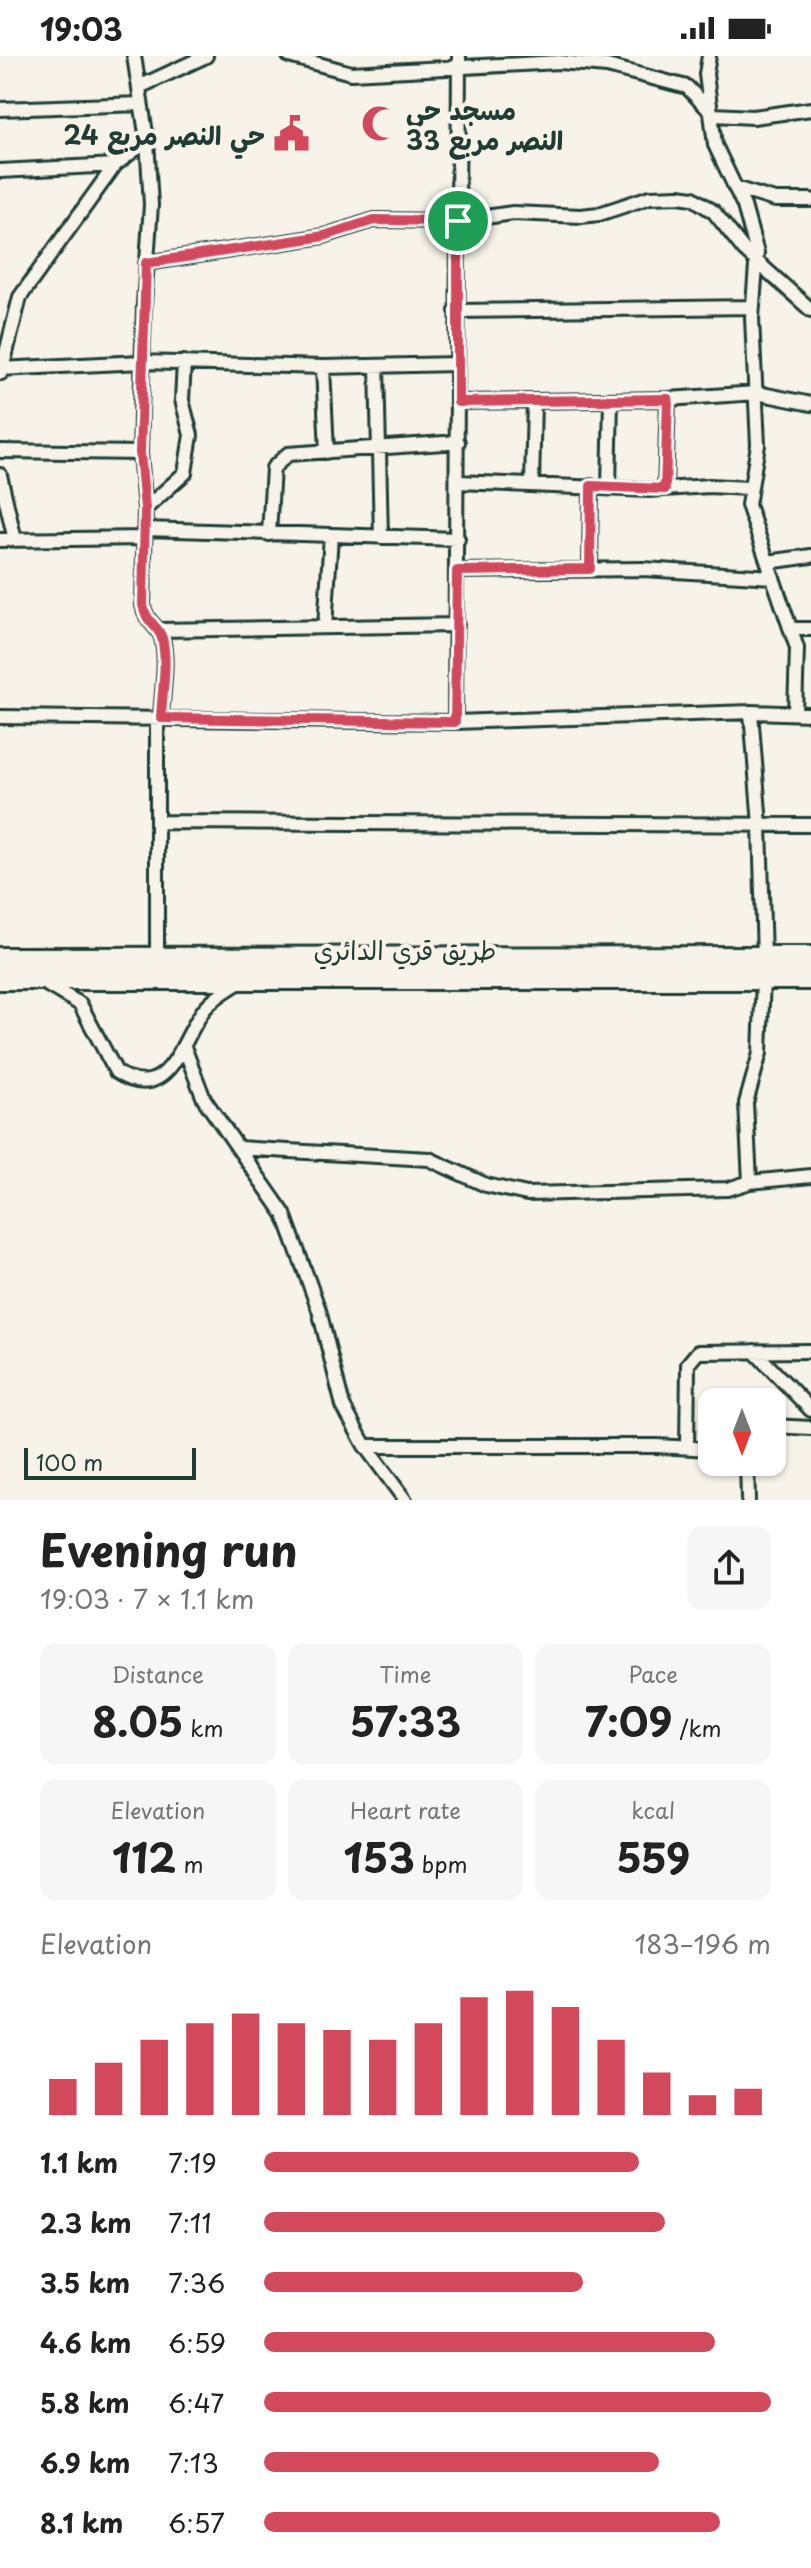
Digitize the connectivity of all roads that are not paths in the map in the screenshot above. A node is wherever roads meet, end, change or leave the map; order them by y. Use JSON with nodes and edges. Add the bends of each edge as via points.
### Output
{"nodes":[{"id":1,"x":134,"y":56,"type":"edge"},
{"id":2,"x":206,"y":56,"type":"edge"},
{"id":3,"x":289,"y":56,"type":"edge"},
{"id":4,"x":459,"y":56,"type":"edge"},
{"id":5,"x":709,"y":56,"type":"edge"},
{"id":6,"x":560,"y":59,"type":"edge"},
{"id":7,"x":607,"y":61,"type":"edge"},
{"id":8,"x":460,"y":70,"type":"junction"},
{"id":9,"x":139,"y":87,"type":"junction"},
{"id":10,"x":141,"y":104,"type":"junction"},
{"id":11,"x":0,"y":109,"type":"edge"},
{"id":12,"x":811,"y":109,"type":"edge"},
{"id":13,"x":714,"y":115,"type":"junction"},
{"id":14,"x":147,"y":140,"type":"junction"},
{"id":15,"x":115,"y":165,"type":"junction"},
{"id":16,"x":0,"y":171,"type":"edge"},
{"id":17,"x":735,"y":188,"type":"junction"},
{"id":18,"x":811,"y":200,"type":"edge"},
{"id":19,"x":458,"y":221,"type":"junction"},
{"id":20,"x":757,"y":259,"type":"junction"},
{"id":21,"x":146,"y":263,"type":"junction"},
{"id":22,"x":752,"y":307,"type":"junction"},
{"id":23,"x":811,"y":310,"type":"edge"},
{"id":24,"x":456,"y":311,"type":"junction"},
{"id":25,"x":142,"y":362,"type":"junction"},
{"id":26,"x":184,"y":362,"type":"junction"},
{"id":27,"x":457,"y":364,"type":"junction"},
{"id":28,"x":377,"y":366,"type":"junction"},
{"id":29,"x":323,"y":367,"type":"junction"},
{"id":30,"x":1,"y":371,"type":"edge"},
{"id":31,"x":757,"y":393,"type":"junction"},
{"id":32,"x":668,"y":399,"type":"junction"},
{"id":33,"x":611,"y":400,"type":"junction"},
{"id":34,"x":534,"y":401,"type":"junction"},
{"id":35,"x":458,"y":402,"type":"junction"},
{"id":36,"x":811,"y":404,"type":"edge"},
{"id":37,"x":458,"y":442,"type":"junction"},
{"id":38,"x":379,"y":450,"type":"junction"},
{"id":39,"x":0,"y":451,"type":"edge"},
{"id":40,"x":327,"y":452,"type":"junction"},
{"id":41,"x":140,"y":453,"type":"junction"},
{"id":42,"x":0,"y":475,"type":"edge"},
{"id":43,"x":458,"y":482,"type":"junction"},
{"id":44,"x":532,"y":485,"type":"junction"},
{"id":45,"x":591,"y":486,"type":"junction"},
{"id":46,"x":609,"y":486,"type":"junction"},
{"id":47,"x":748,"y":488,"type":"junction"},
{"id":48,"x":665,"y":489,"type":"junction"},
{"id":49,"x":145,"y":509,"type":"junction"},
{"id":50,"x":144,"y":534,"type":"junction"},
{"id":51,"x":269,"y":534,"type":"junction"},
{"id":52,"x":331,"y":535,"type":"junction"},
{"id":53,"x":381,"y":537,"type":"junction"},
{"id":54,"x":458,"y":539,"type":"junction"},
{"id":55,"x":0,"y":540,"type":"edge"},
{"id":56,"x":15,"y":540,"type":"junction"},
{"id":57,"x":811,"y":556,"type":"edge"},
{"id":58,"x":768,"y":562,"type":"junction"},
{"id":59,"x":590,"y":569,"type":"junction"},
{"id":60,"x":457,"y":571,"type":"junction"},
{"id":61,"x":773,"y":577,"type":"junction"},
{"id":62,"x":457,"y":625,"type":"junction"},
{"id":63,"x":325,"y":627,"type":"junction"},
{"id":64,"x":791,"y":629,"type":"junction"},
{"id":65,"x":811,"y":629,"type":"edge"},
{"id":66,"x":158,"y":630,"type":"junction"},
{"id":67,"x":751,"y":712,"type":"junction"},
{"id":68,"x":795,"y":713,"type":"junction"},
{"id":69,"x":811,"y":714,"type":"edge"},
{"id":70,"x":0,"y":717,"type":"edge"},
{"id":71,"x":159,"y":718,"type":"junction"},
{"id":72,"x":455,"y":722,"type":"junction"},
{"id":73,"x":157,"y":822,"type":"junction"},
{"id":74,"x":760,"y":825,"type":"junction"},
{"id":75,"x":811,"y":825,"type":"edge"},
{"id":76,"x":811,"y":958,"type":"edge"},
{"id":77,"x":0,"y":959,"type":"edge"},
{"id":78,"x":157,"y":959,"type":"junction"},
{"id":79,"x":763,"y":968,"type":"junction"},
{"id":80,"x":247,"y":977,"type":"junction"},
{"id":81,"x":0,"y":978,"type":"edge"},
{"id":82,"x":30,"y":978,"type":"junction"},
{"id":83,"x":811,"y":978,"type":"edge"},
{"id":84,"x":184,"y":1047,"type":"junction"},
{"id":85,"x":238,"y":1148,"type":"junction"},
{"id":86,"x":811,"y":1176,"type":"edge"},
{"id":87,"x":750,"y":1182,"type":"junction"},
{"id":88,"x":754,"y":1351,"type":"junction"},
{"id":89,"x":811,"y":1351,"type":"edge"},
{"id":90,"x":811,"y":1410,"type":"edge"},
{"id":91,"x":786,"y":1427,"type":"edge"},
{"id":92,"x":811,"y":1428,"type":"edge"},
{"id":93,"x":365,"y":1446,"type":"junction"},
{"id":94,"x":687,"y":1448,"type":"junction"},
{"id":95,"x":698,"y":1448,"type":"edge"},
{"id":96,"x":747,"y":1476,"type":"edge"},
{"id":97,"x":405,"y":1500,"type":"edge"},
{"id":98,"x":748,"y":1500,"type":"edge"}],
"edges":[{"from":1,"to":9,"type":"street"},
{"from":2,"to":9,"type":"street"},
{"from":3,"to":8,"type":"street","via":[[339,72]]},
{"from":4,"to":8,"type":"street"},
{"from":5,"to":13,"type":"street","via":[[707,86]]},
{"from":6,"to":7,"type":"street"},
{"from":6,"to":8,"type":"street"},
{"from":7,"to":13,"type":"street","via":[[687,87]]},
{"from":8,"to":19,"type":"street"},
{"from":9,"to":10,"type":"street"},
{"from":10,"to":11,"type":"street"},
{"from":10,"to":14,"type":"street"},
{"from":12,"to":13,"type":"street","via":[[753,117]]},
{"from":13,"to":17,"type":"street","via":[[715,145]]},
{"from":14,"to":15,"type":"street"},
{"from":14,"to":21,"type":"street","via":[[151,205]]},
{"from":15,"to":16,"type":"street"},
{"from":15,"to":30,"type":"street","via":[[20,297]]},
{"from":17,"to":18,"type":"street","via":[[775,200]]},
{"from":17,"to":20,"type":"street"},
{"from":19,"to":20,"type":"street","via":[[513,213],[590,215],[650,197],[679,196],[693,198],[714,212]]},
{"from":19,"to":21,"type":"street","via":[[374,220],[324,236]]},
{"from":19,"to":24,"type":"street"},
{"from":20,"to":22,"type":"street"},
{"from":20,"to":23,"type":"street"},
{"from":21,"to":25,"type":"street"},
{"from":22,"to":24,"type":"street"},
{"from":22,"to":31,"type":"street"},
{"from":24,"to":27,"type":"street"},
{"from":25,"to":26,"type":"street"},
{"from":25,"to":30,"type":"street"},
{"from":25,"to":41,"type":"street"},
{"from":26,"to":29,"type":"street"},
{"from":26,"to":49,"type":"street","via":[[182,400],[191,435],[185,473]]},
{"from":27,"to":28,"type":"street"},
{"from":27,"to":35,"type":"street"},
{"from":28,"to":29,"type":"street"},
{"from":28,"to":38,"type":"street"},
{"from":29,"to":40,"type":"street"},
{"from":31,"to":32,"type":"street"},
{"from":31,"to":36,"type":"street"},
{"from":31,"to":47,"type":"street","via":[[758,445]]},
{"from":32,"to":33,"type":"street"},
{"from":32,"to":48,"type":"street"},
{"from":33,"to":34,"type":"street"},
{"from":33,"to":46,"type":"street"},
{"from":34,"to":35,"type":"street"},
{"from":34,"to":44,"type":"street"},
{"from":35,"to":37,"type":"street"},
{"from":37,"to":38,"type":"street"},
{"from":37,"to":43,"type":"street"},
{"from":38,"to":40,"type":"street"},
{"from":38,"to":53,"type":"street"},
{"from":39,"to":41,"type":"street"},
{"from":40,"to":51,"type":"street","via":[[288,454],[277,461]]},
{"from":41,"to":49,"type":"street"},
{"from":42,"to":56,"type":"street"},
{"from":43,"to":44,"type":"street"},
{"from":43,"to":54,"type":"street"},
{"from":44,"to":45,"type":"street"},
{"from":45,"to":46,"type":"street"},
{"from":45,"to":59,"type":"street"},
{"from":46,"to":48,"type":"street"},
{"from":47,"to":48,"type":"street"},
{"from":47,"to":58,"type":"street","via":[[753,526]]},
{"from":49,"to":50,"type":"street"},
{"from":50,"to":51,"type":"street"},
{"from":50,"to":56,"type":"street"},
{"from":50,"to":66,"type":"street","via":[[143,605],[145,617]]},
{"from":51,"to":52,"type":"street"},
{"from":52,"to":53,"type":"street"},
{"from":52,"to":63,"type":"street"},
{"from":53,"to":54,"type":"street"},
{"from":54,"to":60,"type":"street"},
{"from":55,"to":56,"type":"street"},
{"from":57,"to":58,"type":"street"},
{"from":58,"to":61,"type":"street"},
{"from":59,"to":60,"type":"street"},
{"from":59,"to":61,"type":"street"},
{"from":60,"to":62,"type":"street"},
{"from":61,"to":64,"type":"street"},
{"from":62,"to":63,"type":"street"},
{"from":62,"to":72,"type":"street"},
{"from":63,"to":66,"type":"street"},
{"from":64,"to":65,"type":"street"},
{"from":64,"to":68,"type":"street","via":[[798,658]]},
{"from":66,"to":71,"type":"street"},
{"from":67,"to":68,"type":"street"},
{"from":67,"to":72,"type":"street"},
{"from":67,"to":74,"type":"street"},
{"from":68,"to":69,"type":"street"},
{"from":70,"to":71,"type":"street"},
{"from":71,"to":72,"type":"street"},
{"from":71,"to":73,"type":"street"},
{"from":73,"to":74,"type":"street"},
{"from":73,"to":78,"type":"street"},
{"from":74,"to":75,"type":"street"},
{"from":74,"to":79,"type":"street"},
{"from":76,"to":79,"type":"highway","name":"طريق قري الدائري"},
{"from":77,"to":78,"type":"highway","name":"طريق قري الدائري"},
{"from":78,"to":79,"type":"highway","name":"طريق قري الدائري"},
{"from":79,"to":80,"type":"highway","name":"طريق قري الدائري"},
{"from":79,"to":83,"type":"highway","name":"طريق قري الدائري"},
{"from":79,"to":87,"type":"street","via":[[760,1053],[746,1103]]},
{"from":80,"to":82,"type":"highway","name":"طريق قري الدائري"},
{"from":80,"to":84,"type":"street","via":[[206,1007]]},
{"from":81,"to":82,"type":"highway","name":"طريق قري الدائري"},
{"from":82,"to":84,"type":"street","via":[[80,1004],[108,1060],[126,1079],[165,1073]]},
{"from":84,"to":85,"type":"street","via":[[204,1099]]},
{"from":85,"to":87,"type":"street","via":[[429,1159],[486,1185],[527,1194],[728,1189]]},
{"from":85,"to":93,"type":"street","via":[[292,1230],[343,1406]]},
{"from":86,"to":87,"type":"street"},
{"from":88,"to":89,"type":"street"},
{"from":88,"to":90,"type":"street"},
{"from":88,"to":94,"type":"street","via":[[698,1352],[691,1357]]},
{"from":91,"to":92,"type":"street"},
{"from":93,"to":94,"type":"street"},
{"from":93,"to":97,"type":"street"},
{"from":94,"to":95,"type":"street"},
{"from":96,"to":98,"type":"street"}]}
